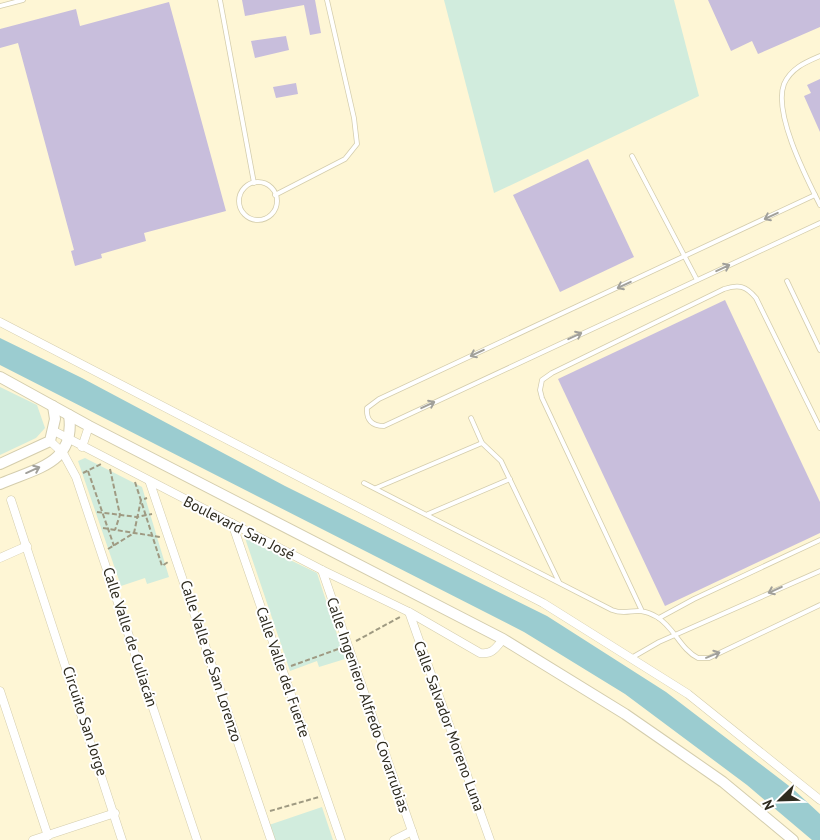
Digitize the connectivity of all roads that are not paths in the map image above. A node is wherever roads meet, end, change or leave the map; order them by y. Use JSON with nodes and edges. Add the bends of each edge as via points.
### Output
{"nodes":[{"id":1,"x":23,"y":0,"type":"edge"},
{"id":2,"x":220,"y":0,"type":"edge"},
{"id":3,"x":326,"y":0,"type":"edge"},
{"id":4,"x":0,"y":6,"type":"edge"},
{"id":5,"x":820,"y":56,"type":"edge"},
{"id":6,"x":632,"y":156,"type":"dead end"},
{"id":7,"x":254,"y":183,"type":"junction"},
{"id":8,"x":275,"y":195,"type":"junction"},
{"id":9,"x":815,"y":195,"type":"junction"},
{"id":10,"x":820,"y":205,"type":"edge"},
{"id":11,"x":820,"y":223,"type":"edge"},
{"id":12,"x":685,"y":257,"type":"junction"},
{"id":13,"x":697,"y":280,"type":"junction"},
{"id":14,"x":788,"y":281,"type":"dead end"},
{"id":15,"x":0,"y":322,"type":"edge"},
{"id":16,"x":820,"y":350,"type":"edge"},
{"id":17,"x":0,"y":377,"type":"edge"},
{"id":18,"x":53,"y":406,"type":"junction"},
{"id":19,"x":70,"y":415,"type":"junction"},
{"id":20,"x":471,"y":418,"type":"dead end"},
{"id":21,"x":90,"y":426,"type":"junction"},
{"id":22,"x":820,"y":428,"type":"edge"},
{"id":23,"x":52,"y":436,"type":"junction"},
{"id":24,"x":70,"y":440,"type":"junction"},
{"id":25,"x":482,"y":443,"type":"junction"},
{"id":26,"x":82,"y":447,"type":"junction"},
{"id":27,"x":63,"y":452,"type":"junction"},
{"id":28,"x":0,"y":464,"type":"edge"},
{"id":29,"x":510,"y":480,"type":"junction"},
{"id":30,"x":150,"y":483,"type":"junction"},
{"id":31,"x":364,"y":483,"type":"dead end"},
{"id":32,"x":0,"y":484,"type":"edge"},
{"id":33,"x":376,"y":488,"type":"junction"},
{"id":34,"x":11,"y":500,"type":"dead end"},
{"id":35,"x":428,"y":514,"type":"junction"},
{"id":36,"x":232,"y":523,"type":"junction"},
{"id":37,"x":820,"y":540,"type":"edge"},
{"id":38,"x":27,"y":546,"type":"junction"},
{"id":39,"x":0,"y":558,"type":"edge"},
{"id":40,"x":322,"y":570,"type":"junction"},
{"id":41,"x":820,"y":570,"type":"edge"},
{"id":42,"x":559,"y":582,"type":"junction"},
{"id":43,"x":820,"y":605,"type":"edge"},
{"id":44,"x":641,"y":609,"type":"junction"},
{"id":45,"x":409,"y":612,"type":"junction"},
{"id":46,"x":659,"y":618,"type":"junction"},
{"id":47,"x":676,"y":634,"type":"junction"},
{"id":48,"x":502,"y":639,"type":"junction"},
{"id":49,"x":633,"y":657,"type":"junction"},
{"id":50,"x":0,"y":690,"type":"edge"},
{"id":51,"x":820,"y":800,"type":"edge"},
{"id":52,"x":115,"y":813,"type":"junction"},
{"id":53,"x":412,"y":831,"type":"junction"},
{"id":54,"x":48,"y":836,"type":"junction"},
{"id":55,"x":34,"y":840,"type":"edge"},
{"id":56,"x":122,"y":840,"type":"edge"},
{"id":57,"x":197,"y":840,"type":"edge"},
{"id":58,"x":271,"y":840,"type":"edge"},
{"id":59,"x":341,"y":840,"type":"edge"},
{"id":60,"x":394,"y":840,"type":"edge"},
{"id":61,"x":415,"y":840,"type":"edge"},
{"id":62,"x":490,"y":840,"type":"edge"},
{"id":63,"x":793,"y":840,"type":"edge"}],
"edges":[{"from":1,"to":4,"type":"lane"},
{"from":2,"to":7,"type":"lane"},
{"from":3,"to":8,"type":"lane","via":[[354,118],[357,144],[344,159]]},
{"from":5,"to":9,"type":"lane","via":[[792,72],[784,84],[781,101],[783,117]]},
{"from":6,"to":12,"type":"lane"},
{"from":7,"to":8,"type":"lane","via":[[267,185]]},
{"from":7,"to":8,"type":"lane","via":[[243,189],[240,195],[240,207],[248,217],[254,220],[267,217],[275,208]]},
{"from":9,"to":10,"type":"lane"},
{"from":9,"to":12,"type":"lane","one_way":true},
{"from":13,"to":11,"type":"lane","one_way":true},
{"from":12,"to":13,"type":"lane"},
{"from":12,"to":13,"type":"lane","one_way":true,"via":[[379,399],[368,408],[366,416],[376,426],[384,426]]},
{"from":14,"to":16,"type":"lane"},
{"from":15,"to":49,"type":"street","via":[[543,603]]},
{"from":17,"to":18,"type":"street"},
{"from":18,"to":19,"type":"street"},
{"from":18,"to":23,"type":"street"},
{"from":19,"to":21,"type":"street"},
{"from":19,"to":24,"type":"street"},
{"from":20,"to":25,"type":"lane"},
{"from":21,"to":26,"type":"street"},
{"from":21,"to":48,"type":"street"},
{"from":22,"to":44,"type":"lane","via":[[756,298],[741,286],[724,289],[542,380],[542,398]]},
{"from":23,"to":24,"type":"street","name":"Boulevard San José"},
{"from":23,"to":27,"type":"street","name":"Calle Valle de Culiacán"},
{"from":23,"to":28,"type":"street"},
{"from":24,"to":26,"type":"street","name":"Boulevard San José"},
{"from":24,"to":27,"type":"street"},
{"from":25,"to":29,"type":"lane","via":[[501,461]]},
{"from":25,"to":33,"type":"lane"},
{"from":26,"to":30,"type":"street","name":"Boulevard San José"},
{"from":32,"to":27,"type":"street","one_way":true,"via":[[55,460]]},
{"from":27,"to":57,"type":"street","name":"Calle Valle de Culiacán","via":[[88,510]]},
{"from":29,"to":35,"type":"lane"},
{"from":29,"to":42,"type":"lane"},
{"from":30,"to":36,"type":"street","name":"Boulevard San José"},
{"from":30,"to":58,"type":"street","name":"Calle Valle de San Lorenzo"},
{"from":31,"to":33,"type":"lane"},
{"from":33,"to":35,"type":"lane"},
{"from":34,"to":38,"type":"street","name":"Circuito San Jorge"},
{"from":35,"to":42,"type":"lane"},
{"from":36,"to":40,"type":"street","name":"Boulevard San José"},
{"from":36,"to":59,"type":"street","name":"Calle Valle del Fuerte"},
{"from":37,"to":46,"type":"lane"},
{"from":38,"to":39,"type":"street"},
{"from":38,"to":52,"type":"street","name":"Circuito San Jorge"},
{"from":40,"to":45,"type":"street","name":"Boulevard San José"},
{"from":40,"to":53,"type":"street","name":"Calle Ingeniero Alfredo Covarrubias"},
{"from":41,"to":47,"type":"lane","one_way":true},
{"from":42,"to":44,"type":"lane","via":[[617,612]]},
{"from":47,"to":43,"type":"lane","one_way":true,"via":[[694,656],[709,658]]},
{"from":44,"to":46,"type":"lane"},
{"from":45,"to":48,"type":"street","name":"Boulevard San José","via":[[480,653],[493,651]]},
{"from":45,"to":62,"type":"street","name":"Calle Salvador Moreno Luna"},
{"from":46,"to":47,"type":"lane"},
{"from":47,"to":49,"type":"lane"},
{"from":48,"to":63,"type":"street","via":[[678,750],[723,782]]},
{"from":49,"to":51,"type":"street","via":[[688,694]]},
{"from":50,"to":54,"type":"street"},
{"from":52,"to":54,"type":"street"},
{"from":52,"to":56,"type":"street","name":"Circuito San Jorge"},
{"from":53,"to":60,"type":"street"},
{"from":53,"to":61,"type":"street","name":"Calle Ingeniero Alfredo Covarrubias"},
{"from":54,"to":55,"type":"street"}]}
